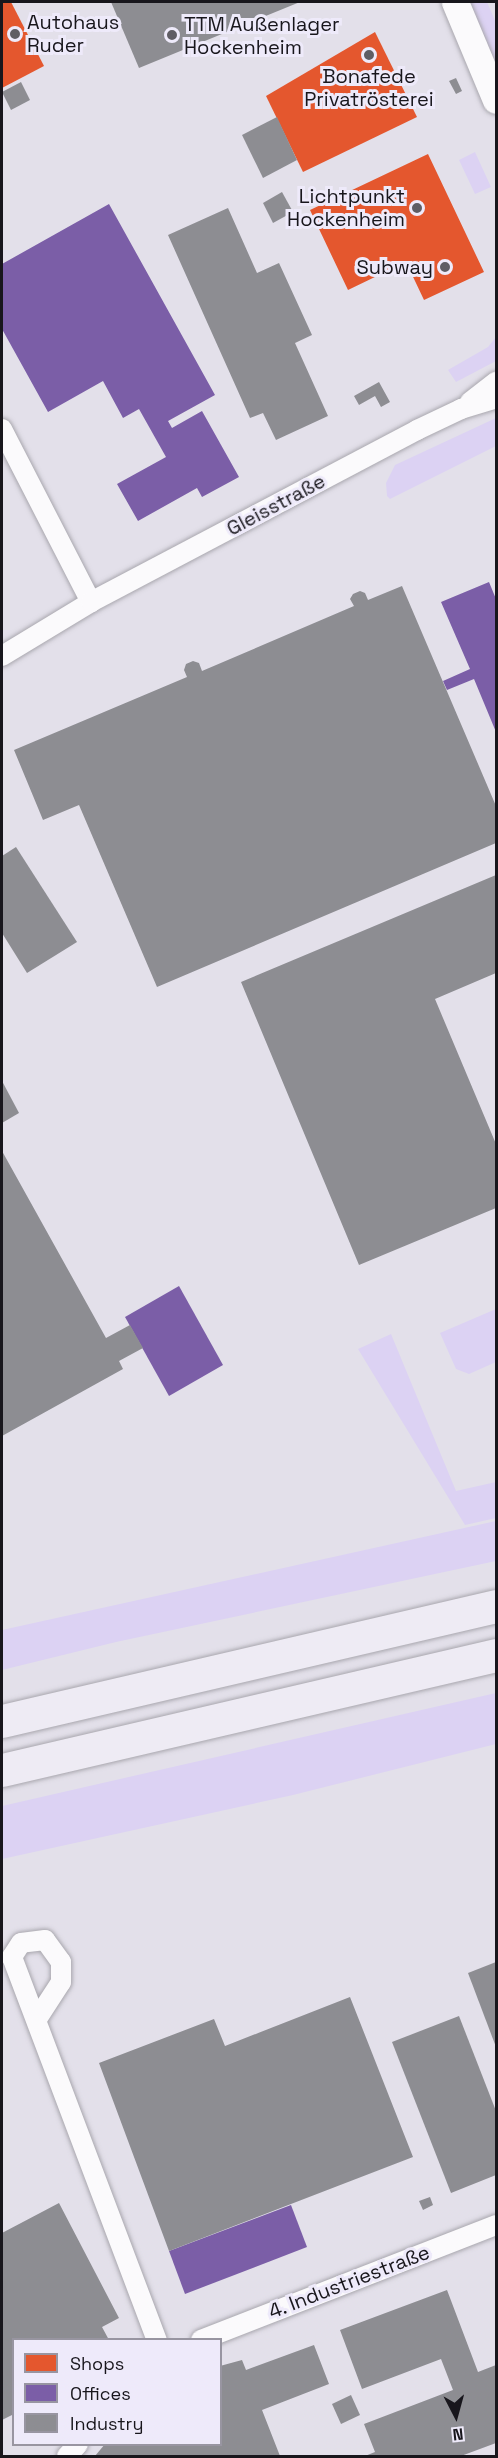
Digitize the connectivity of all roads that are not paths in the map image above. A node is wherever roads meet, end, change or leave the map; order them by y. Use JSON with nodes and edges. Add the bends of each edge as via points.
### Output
{"nodes":[{"id":1,"x":455,"y":2,"type":"edge"},
{"id":2,"x":496,"y":100,"type":"edge"},
{"id":3,"x":496,"y":382,"type":"edge"},
{"id":4,"x":496,"y":398,"type":"edge"},
{"id":5,"x":461,"y":409,"type":"junction"},
{"id":6,"x":2,"y":429,"type":"edge"},
{"id":7,"x":91,"y":603,"type":"junction"},
{"id":8,"x":2,"y":656,"type":"edge"},
{"id":9,"x":496,"y":1606,"type":"edge"},
{"id":10,"x":496,"y":1655,"type":"edge"},
{"id":11,"x":2,"y":1721,"type":"edge"},
{"id":12,"x":2,"y":1770,"type":"edge"},
{"id":13,"x":38,"y":2019,"type":"dead end"},
{"id":14,"x":496,"y":2224,"type":"edge"},
{"id":15,"x":156,"y":2338,"type":"edge"},
{"id":16,"x":206,"y":2338,"type":"edge"}],
"edges":[{"from":1,"to":2,"type":"main road"},
{"from":3,"to":5,"type":"street","name":"Gleisstraße"},
{"from":4,"to":5,"type":"street","name":"Gleisstraße"},
{"from":5,"to":7,"type":"street","name":"Gleisstraße"},
{"from":6,"to":7,"type":"street"},
{"from":7,"to":8,"type":"street","name":"Gleisstraße"},
{"from":9,"to":11,"type":"highway"},
{"from":10,"to":12,"type":"highway"},
{"from":13,"to":15,"type":"street"},
{"from":14,"to":16,"type":"street","name":"4. Industriestraße"}]}
